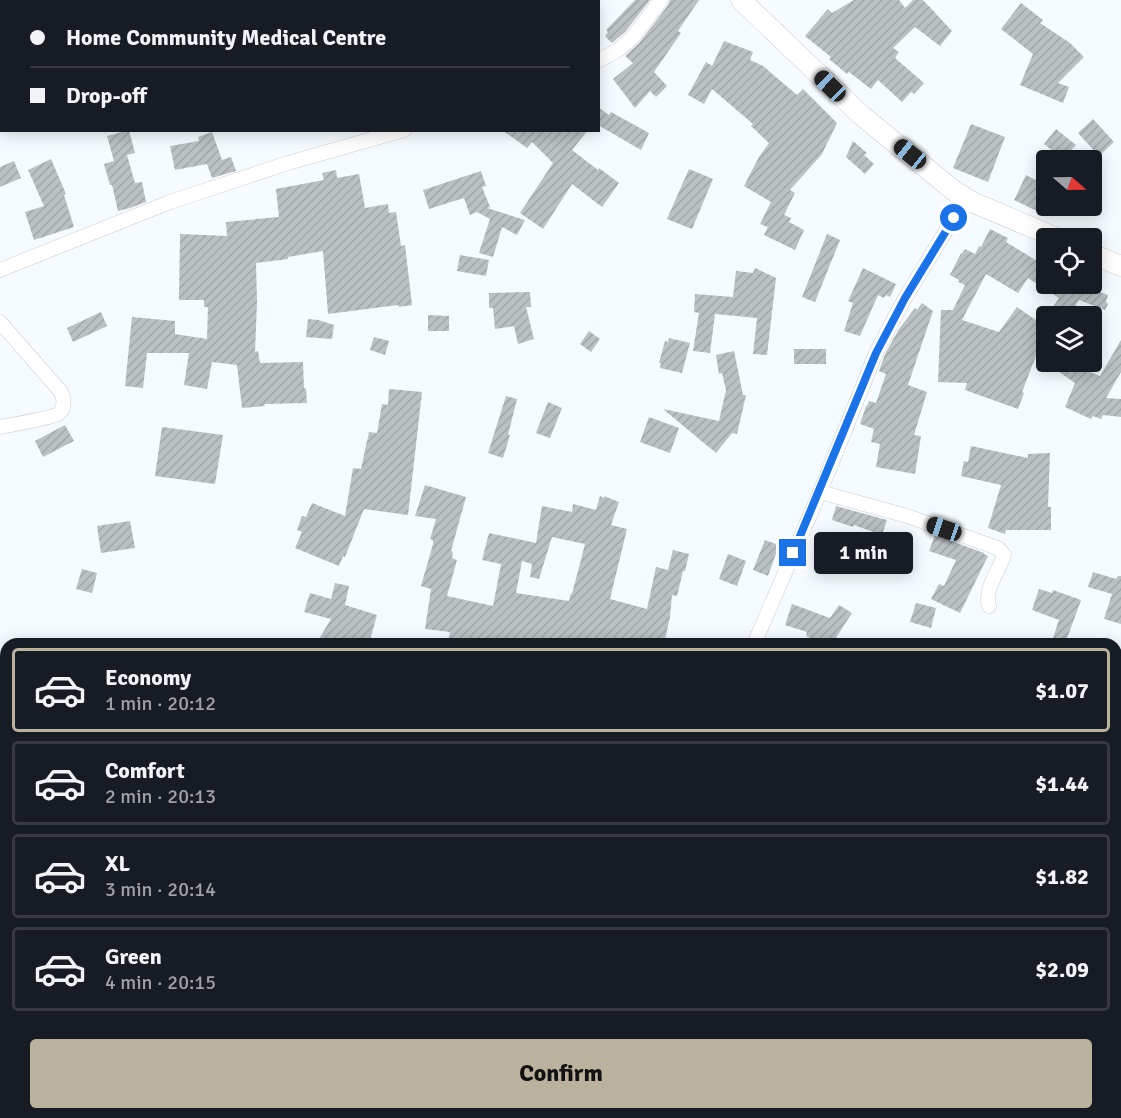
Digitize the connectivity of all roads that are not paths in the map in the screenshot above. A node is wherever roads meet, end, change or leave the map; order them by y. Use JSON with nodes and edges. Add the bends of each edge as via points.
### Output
{"nodes":[{"id":1,"x":661,"y":0,"type":"edge"},
{"id":2,"x":741,"y":0,"type":"edge"},
{"id":3,"x":600,"y":60,"type":"edge"},
{"id":4,"x":397,"y":132,"type":"edge"},
{"id":5,"x":966,"y":198,"type":"junction"},
{"id":6,"x":1036,"y":229,"type":"edge"},
{"id":7,"x":1102,"y":258,"type":"edge"},
{"id":8,"x":1121,"y":266,"type":"edge"},
{"id":9,"x":0,"y":270,"type":"edge"},
{"id":10,"x":0,"y":322,"type":"edge"},
{"id":11,"x":0,"y":427,"type":"edge"},
{"id":12,"x":820,"y":492,"type":"junction"},
{"id":13,"x":989,"y":606,"type":"dead end"},
{"id":14,"x":757,"y":638,"type":"edge"}],
"edges":[{"from":1,"to":3,"type":"street","via":[[632,38]]},
{"from":2,"to":5,"type":"street","via":[[861,115]]},
{"from":4,"to":9,"type":"street","via":[[170,202]]},
{"from":5,"to":6,"type":"street"},
{"from":5,"to":12,"type":"street","via":[[876,353]]},
{"from":7,"to":8,"type":"street"},
{"from":10,"to":11,"type":"street","via":[[64,400],[57,414]]},
{"from":12,"to":13,"type":"street","via":[[907,516],[998,548],[1004,555],[990,587]]},
{"from":12,"to":14,"type":"street"}]}
